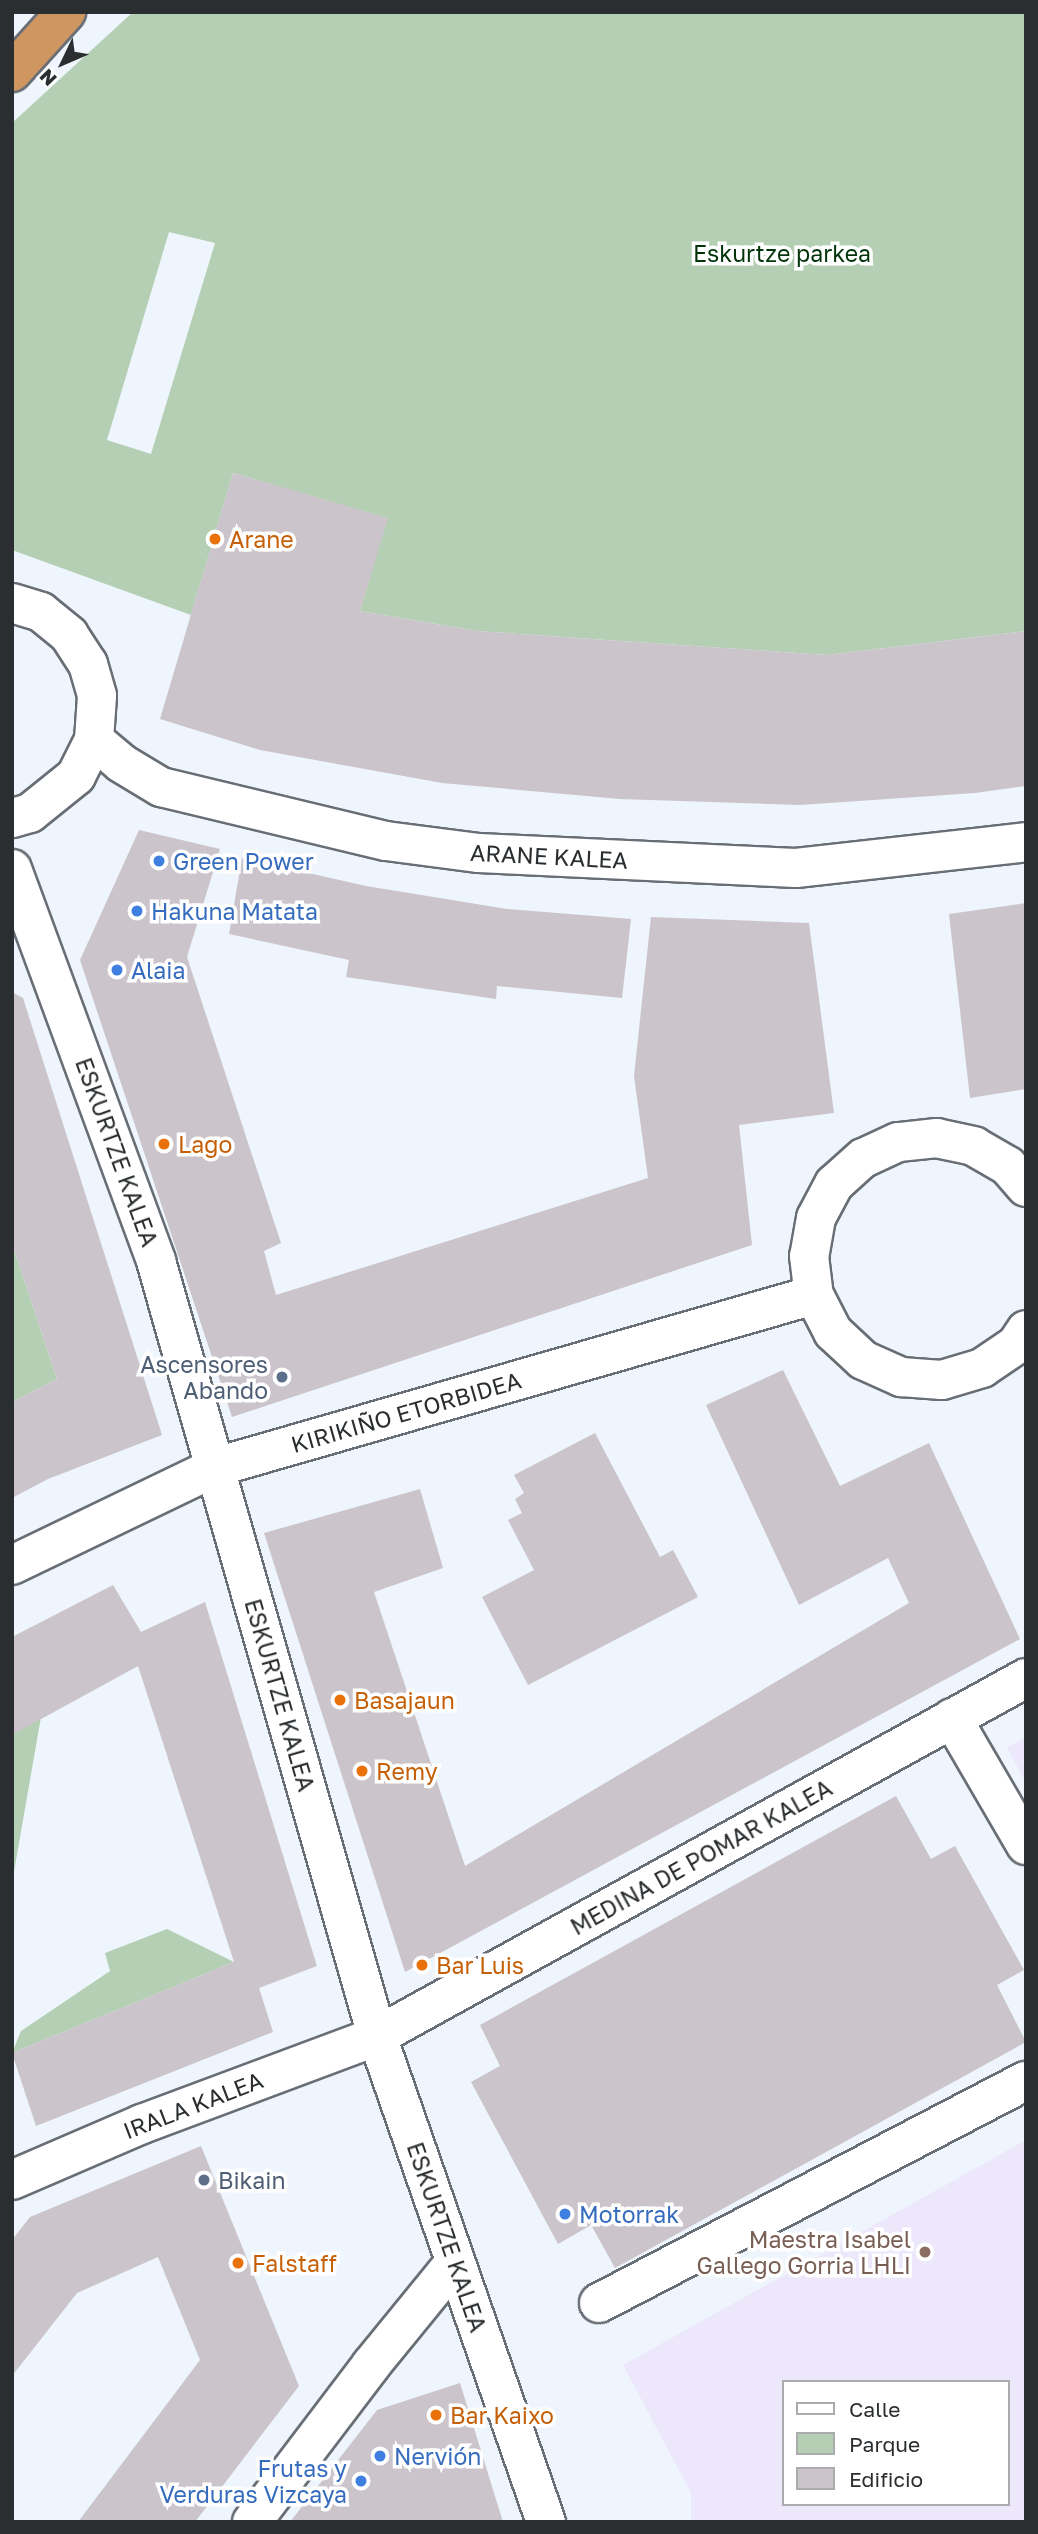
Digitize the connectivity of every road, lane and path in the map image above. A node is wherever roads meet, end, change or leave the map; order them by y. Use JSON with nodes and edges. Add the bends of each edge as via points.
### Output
{"nodes":[{"id":1,"x":66,"y":12,"type":"edge"},
{"id":2,"x":12,"y":72,"type":"edge"},
{"id":3,"x":12,"y":603,"type":"edge"},
{"id":4,"x":94,"y":740,"type":"junction"},
{"id":5,"x":12,"y":818,"type":"edge"},
{"id":6,"x":1026,"y":842,"type":"edge"},
{"id":7,"x":12,"y":869,"type":"edge"},
{"id":8,"x":1026,"y":1187,"type":"edge"},
{"id":9,"x":814,"y":1295,"type":"junction"},
{"id":10,"x":1026,"y":1331,"type":"edge"},
{"id":11,"x":216,"y":1467,"type":"junction"},
{"id":12,"x":12,"y":1565,"type":"edge"},
{"id":13,"x":1026,"y":1678,"type":"edge"},
{"id":14,"x":952,"y":1718,"type":"junction"},
{"id":15,"x":1026,"y":1845,"type":"edge"},
{"id":16,"x":377,"y":2036,"type":"junction"},
{"id":17,"x":1026,"y":2081,"type":"edge"},
{"id":18,"x":12,"y":2180,"type":"edge"},
{"id":19,"x":455,"y":2262,"type":"junction"},
{"id":20,"x":599,"y":2303,"type":"dead end"},
{"id":21,"x":252,"y":2522,"type":"edge"},
{"id":22,"x":546,"y":2522,"type":"edge"}],
"edges":[{"from":1,"to":2,"type":"highway"},
{"from":3,"to":4,"type":"street","via":[[41,612],[69,635],[88,664],[97,696]]},
{"from":4,"to":5,"type":"street","via":[[76,776],[30,813]]},
{"from":4,"to":6,"type":"street","name":"ARANE KALEA","via":[[161,787],[386,841],[479,853],[796,868]]},
{"from":7,"to":11,"type":"street","name":"ESKURTZE KALEA","via":[[156,1261]]},
{"from":8,"to":9,"type":"street","via":[[1008,1166],[974,1146],[937,1138],[898,1142],[863,1158],[834,1184],[816,1218],[809,1256]]},
{"from":9,"to":10,"type":"street","via":[[833,1332],[863,1360],[901,1377],[942,1380],[982,1368],[1016,1345]]},
{"from":9,"to":11,"type":"street","name":"KIRIKIÑO ETORBIDEA"},
{"from":11,"to":12,"type":"street","name":"KIRIKIÑO ETORBIDEA"},
{"from":11,"to":16,"type":"street","name":"ESKURTZE KALEA"},
{"from":13,"to":14,"type":"street","name":"MEDINA DE POMAR KALEA"},
{"from":14,"to":15,"type":"street"},
{"from":14,"to":16,"type":"street","name":"MEDINA DE POMAR KALEA"},
{"from":16,"to":18,"type":"street","name":"IRALA KALEA","via":[[142,2124]]},
{"from":16,"to":19,"type":"street","name":"ESKURTZE KALEA"},
{"from":17,"to":20,"type":"street"},
{"from":19,"to":21,"type":"street"},
{"from":19,"to":22,"type":"street","name":"ESKURTZE KALEA"}]}
